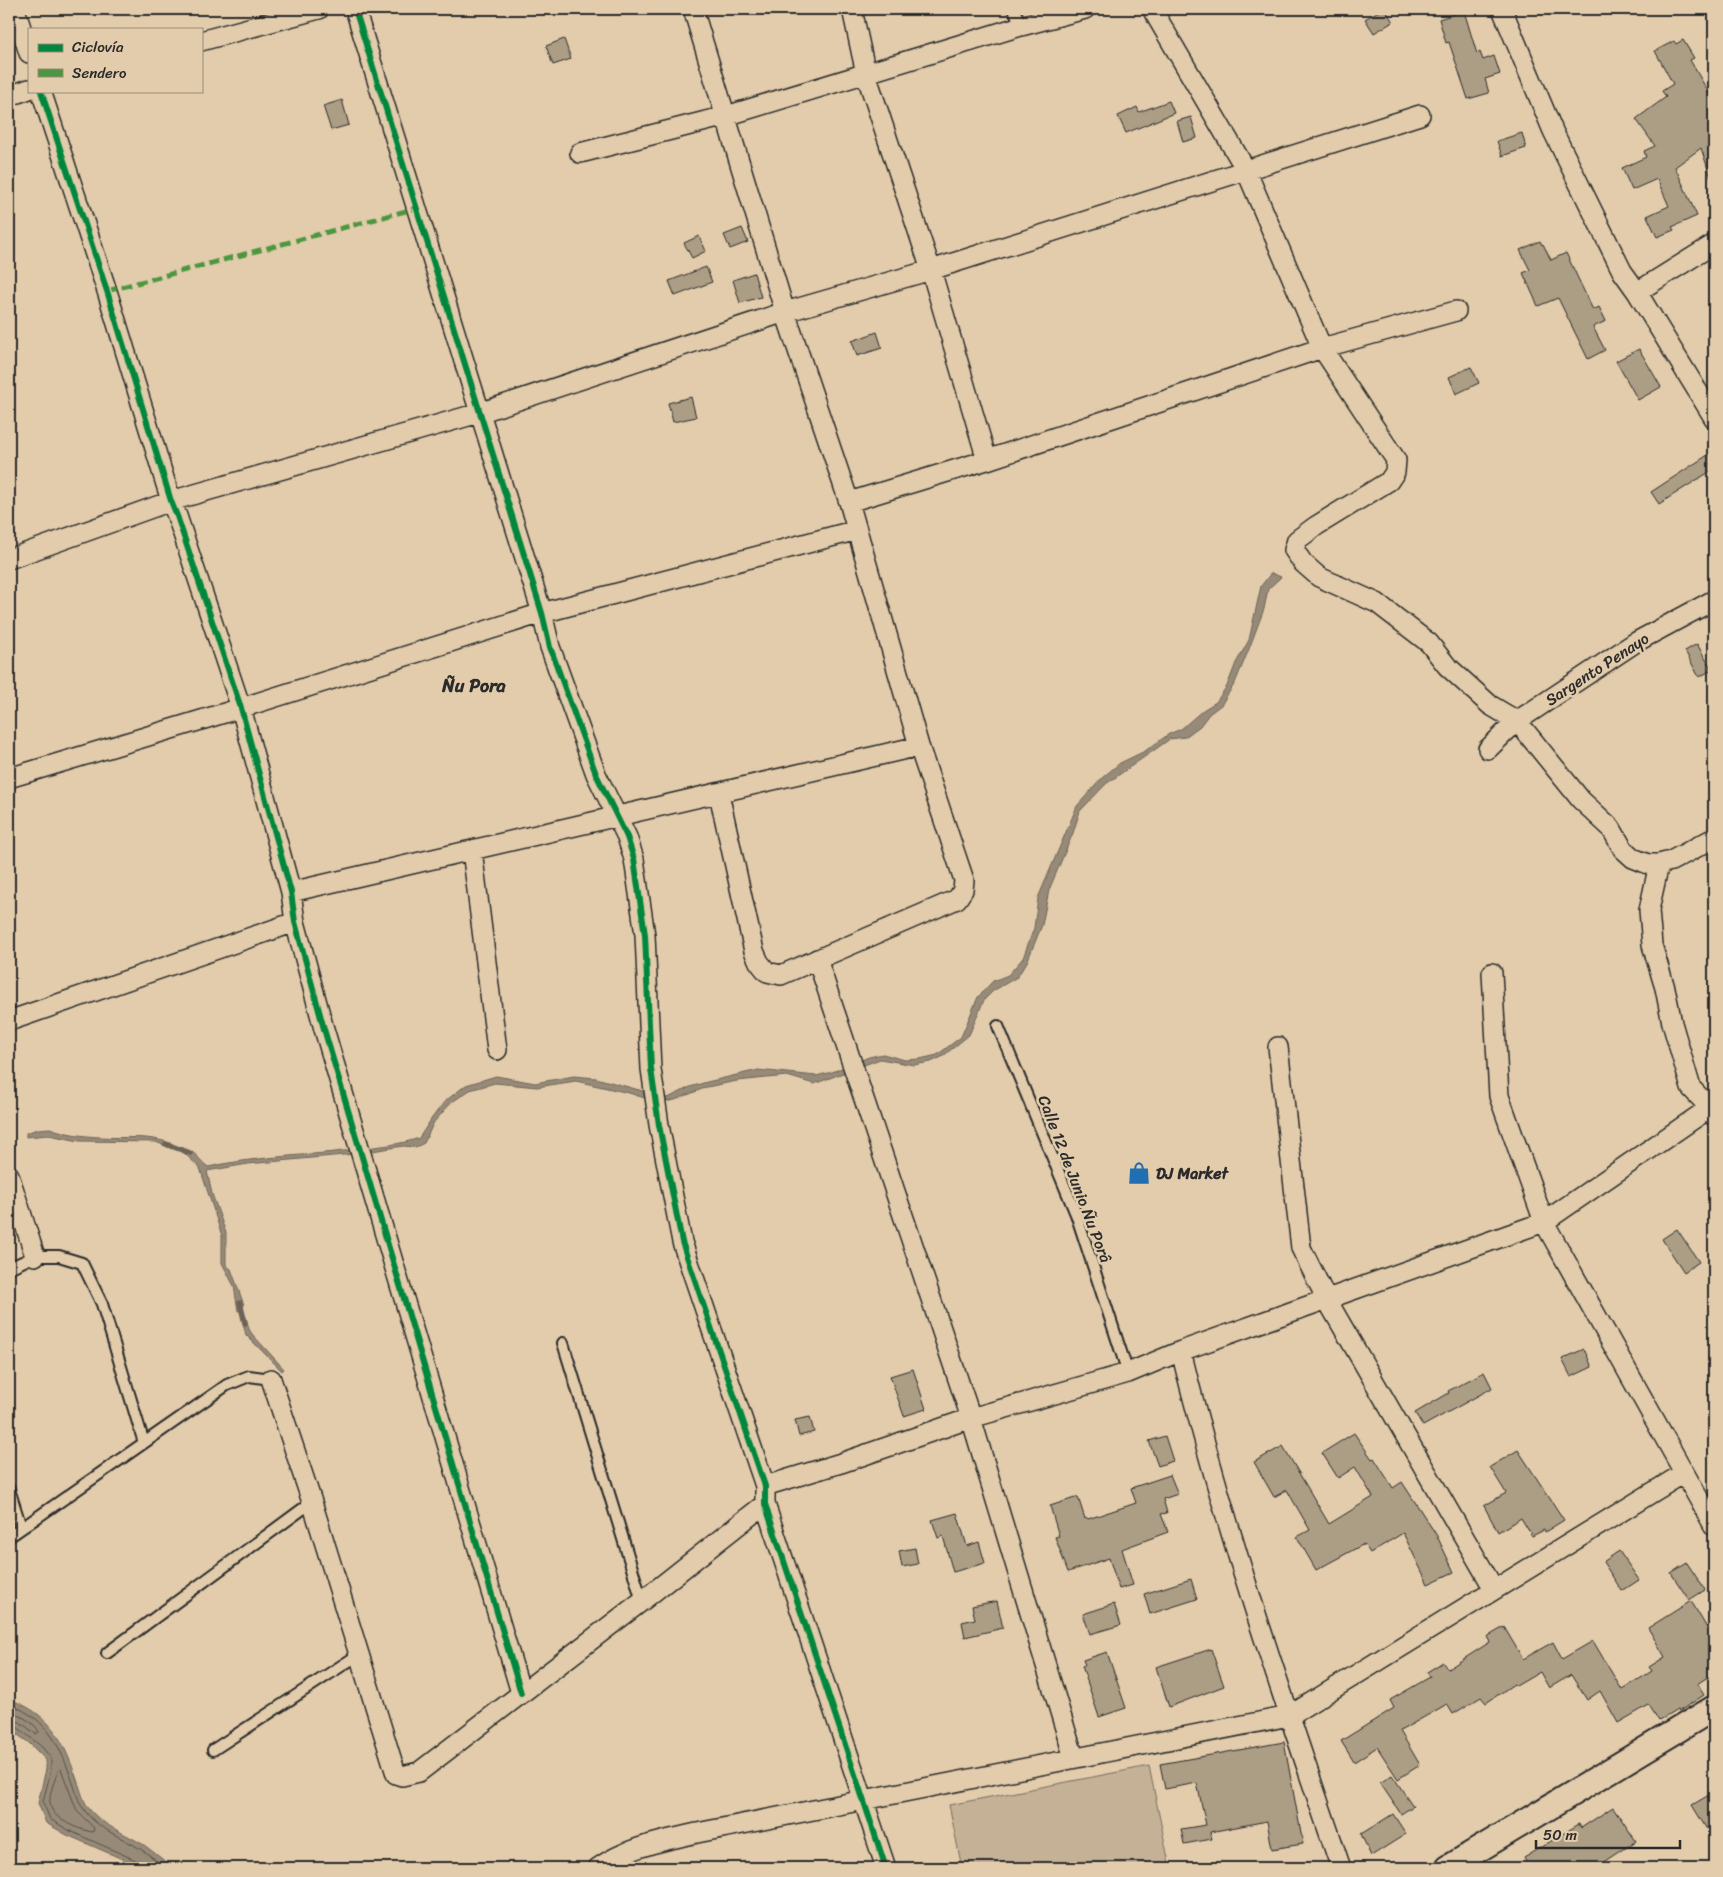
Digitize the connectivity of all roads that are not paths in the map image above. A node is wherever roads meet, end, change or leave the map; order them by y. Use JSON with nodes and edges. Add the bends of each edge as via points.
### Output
{"nodes":[{"id":1,"x":15,"y":9,"type":"edge"},
{"id":2,"x":319,"y":9,"type":"edge"},
{"id":3,"x":355,"y":9,"type":"edge"},
{"id":4,"x":693,"y":9,"type":"edge"},
{"id":5,"x":852,"y":9,"type":"edge"},
{"id":6,"x":1014,"y":9,"type":"edge"},
{"id":7,"x":1085,"y":9,"type":"edge"},
{"id":8,"x":1152,"y":9,"type":"edge"},
{"id":9,"x":1502,"y":9,"type":"edge"},
{"id":10,"x":1021,"y":26,"type":"junction"},
{"id":11,"x":202,"y":41,"type":"edge"},
{"id":12,"x":28,"y":50,"type":"edge"},
{"id":13,"x":866,"y":74,"type":"junction"},
{"id":14,"x":28,"y":89,"type":"edge"},
{"id":15,"x":41,"y":92,"type":"edge"},
{"id":16,"x":9,"y":96,"type":"edge"},
{"id":17,"x":1420,"y":115,"type":"dead end"},
{"id":18,"x":726,"y":116,"type":"junction"},
{"id":19,"x":580,"y":153,"type":"dead end"},
{"id":20,"x":1246,"y":170,"type":"junction"},
{"id":21,"x":1714,"y":244,"type":"edge"},
{"id":22,"x":931,"y":270,"type":"junction"},
{"id":23,"x":1637,"y":292,"type":"junction"},
{"id":24,"x":1456,"y":311,"type":"dead end"},
{"id":25,"x":785,"y":312,"type":"junction"},
{"id":26,"x":1322,"y":348,"type":"junction"},
{"id":27,"x":479,"y":413,"type":"junction"},
{"id":28,"x":1714,"y":418,"type":"edge"},
{"id":29,"x":987,"y":460,"type":"junction"},
{"id":30,"x":171,"y":501,"type":"junction"},
{"id":31,"x":849,"y":502,"type":"junction"},
{"id":32,"x":856,"y":530,"type":"junction"},
{"id":33,"x":9,"y":559,"type":"edge"},
{"id":34,"x":1714,"y":600,"type":"edge"},
{"id":35,"x":542,"y":613,"type":"junction"},
{"id":36,"x":241,"y":708,"type":"junction"},
{"id":37,"x":1517,"y":721,"type":"junction"},
{"id":38,"x":919,"y":746,"type":"junction"},
{"id":39,"x":1488,"y":749,"type":"dead end"},
{"id":40,"x":9,"y":778,"type":"edge"},
{"id":41,"x":719,"y":794,"type":"junction"},
{"id":42,"x":618,"y":817,"type":"junction"},
{"id":43,"x":1714,"y":838,"type":"edge"},
{"id":44,"x":472,"y":850,"type":"junction"},
{"id":45,"x":1659,"y":864,"type":"junction"},
{"id":46,"x":291,"y":892,"type":"junction"},
{"id":47,"x":295,"y":922,"type":"junction"},
{"id":48,"x":817,"y":960,"type":"junction"},
{"id":49,"x":1492,"y":973,"type":"dead end"},
{"id":50,"x":9,"y":1020,"type":"edge"},
{"id":51,"x":998,"y":1026,"type":"dead end"},
{"id":52,"x":1278,"y":1047,"type":"dead end"},
{"id":53,"x":497,"y":1050,"type":"dead end"},
{"id":54,"x":1713,"y":1110,"type":"edge"},
{"id":55,"x":9,"y":1175,"type":"edge"},
{"id":56,"x":1544,"y":1222,"type":"junction"},
{"id":57,"x":35,"y":1256,"type":"junction"},
{"id":58,"x":9,"y":1268,"type":"edge"},
{"id":59,"x":1327,"y":1300,"type":"junction"},
{"id":60,"x":563,"y":1343,"type":"dead end"},
{"id":61,"x":1181,"y":1352,"type":"junction"},
{"id":62,"x":1128,"y":1373,"type":"junction"},
{"id":63,"x":271,"y":1379,"type":"joint"},
{"id":64,"x":971,"y":1418,"type":"junction"},
{"id":65,"x":144,"y":1443,"type":"junction"},
{"id":66,"x":1684,"y":1473,"type":"junction"},
{"id":67,"x":9,"y":1489,"type":"edge"},
{"id":68,"x":765,"y":1495,"type":"junction"},
{"id":69,"x":312,"y":1502,"type":"junction"},
{"id":70,"x":1714,"y":1526,"type":"edge"},
{"id":71,"x":21,"y":1527,"type":"junction"},
{"id":72,"x":9,"y":1537,"type":"edge"},
{"id":73,"x":1494,"y":1589,"type":"junction"},
{"id":74,"x":642,"y":1601,"type":"junction"},
{"id":75,"x":107,"y":1653,"type":"dead end"},
{"id":76,"x":358,"y":1655,"type":"junction"},
{"id":77,"x":521,"y":1693,"type":"junction"},
{"id":78,"x":1714,"y":1708,"type":"edge"},
{"id":79,"x":1289,"y":1716,"type":"junction"},
{"id":80,"x":213,"y":1750,"type":"dead end"},
{"id":81,"x":1074,"y":1758,"type":"junction"},
{"id":82,"x":862,"y":1799,"type":"junction"},
{"id":83,"x":598,"y":1868,"type":"edge"},
{"id":84,"x":886,"y":1868,"type":"edge"},
{"id":85,"x":1341,"y":1868,"type":"edge"},
{"id":86,"x":1448,"y":1868,"type":"edge"}],
"edges":[{"from":1,"to":12,"type":"street"},
{"from":2,"to":11,"type":"street"},
{"from":3,"to":27,"type":"street"},
{"from":4,"to":18,"type":"street"},
{"from":5,"to":13,"type":"street"},
{"from":6,"to":10,"type":"lane"},
{"from":7,"to":10,"type":"street"},
{"from":8,"to":20,"type":"street"},
{"from":9,"to":23,"type":"street","via":[[1553,131],[1622,271]]},
{"from":10,"to":13,"type":"street"},
{"from":13,"to":18,"type":"street"},
{"from":13,"to":22,"type":"street"},
{"from":14,"to":16,"type":"street"},
{"from":15,"to":30,"type":"street"},
{"from":17,"to":20,"type":"street"},
{"from":18,"to":19,"type":"street"},
{"from":18,"to":25,"type":"street"},
{"from":20,"to":22,"type":"street"},
{"from":20,"to":26,"type":"street"},
{"from":21,"to":23,"type":"street"},
{"from":22,"to":25,"type":"street"},
{"from":22,"to":29,"type":"street"},
{"from":23,"to":28,"type":"street"},
{"from":24,"to":26,"type":"street"},
{"from":25,"to":27,"type":"street"},
{"from":25,"to":31,"type":"street"},
{"from":26,"to":29,"type":"street"},
{"from":26,"to":37,"type":"street","via":[[1396,460],[1395,472],[1389,481],[1316,526],[1298,540],[1294,550],[1319,577],[1384,608],[1429,643],[1447,666],[1490,705]]},
{"from":27,"to":30,"type":"street"},
{"from":27,"to":35,"type":"street"},
{"from":29,"to":31,"type":"street"},
{"from":30,"to":33,"type":"street"},
{"from":30,"to":36,"type":"street"},
{"from":31,"to":32,"type":"street"},
{"from":32,"to":35,"type":"street"},
{"from":32,"to":38,"type":"street"},
{"from":34,"to":37,"type":"street","name":"Sargento Penayo","via":[[1636,642]]},
{"from":35,"to":36,"type":"street"},
{"from":35,"to":42,"type":"street","via":[[550,647],[596,774]]},
{"from":36,"to":40,"type":"street"},
{"from":36,"to":46,"type":"street"},
{"from":37,"to":39,"type":"street","name":"Sargento Penayo"},
{"from":37,"to":45,"type":"street","via":[[1581,800],[1611,828],[1623,849],[1633,858]]},
{"from":38,"to":41,"type":"street"},
{"from":38,"to":48,"type":"street","via":[[964,880],[963,890],[957,899]]},
{"from":41,"to":42,"type":"street"},
{"from":41,"to":48,"type":"street","via":[[754,952],[759,962],[767,972],[781,975]]},
{"from":42,"to":44,"type":"street"},
{"from":42,"to":68,"type":"street","via":[[634,859],[645,935],[651,1069],[682,1242]]},
{"from":43,"to":45,"type":"street"},
{"from":44,"to":46,"type":"street"},
{"from":44,"to":53,"type":"street"},
{"from":45,"to":54,"type":"street","via":[[1649,910],[1652,945],[1691,1088]]},
{"from":46,"to":47,"type":"street"},
{"from":47,"to":50,"type":"street"},
{"from":47,"to":77,"type":"street"},
{"from":48,"to":64,"type":"street"},
{"from":49,"to":56,"type":"street","via":[[1499,1096]]},
{"from":51,"to":62,"type":"lane","name":"Calle 12 de Junio Ñu Porâ","via":[[1076,1214]]},
{"from":52,"to":59,"type":"street","via":[[1301,1248]]},
{"from":54,"to":56,"type":"street"},
{"from":55,"to":57,"type":"street"},
{"from":56,"to":59,"type":"street"},
{"from":56,"to":66,"type":"street"},
{"from":57,"to":58,"type":"lane"},
{"from":57,"to":65,"type":"lane","via":[[59,1256],[82,1264],[102,1304]]},
{"from":59,"to":61,"type":"street"},
{"from":59,"to":73,"type":"street"},
{"from":60,"to":74,"type":"lane"},
{"from":61,"to":62,"type":"street"},
{"from":61,"to":79,"type":"street","via":[[1204,1442]]},
{"from":62,"to":64,"type":"street"},
{"from":63,"to":65,"type":"lane","via":[[249,1376],[227,1385]]},
{"from":63,"to":69,"type":"street"},
{"from":64,"to":68,"type":"street","via":[[841,1463]]},
{"from":64,"to":81,"type":"street"},
{"from":65,"to":71,"type":"lane"},
{"from":66,"to":70,"type":"street"},
{"from":66,"to":73,"type":"street"},
{"from":67,"to":71,"type":"lane"},
{"from":68,"to":74,"type":"street"},
{"from":68,"to":82,"type":"street"},
{"from":69,"to":75,"type":"lane"},
{"from":69,"to":76,"type":"street"},
{"from":71,"to":72,"type":"lane"},
{"from":73,"to":79,"type":"street"},
{"from":74,"to":77,"type":"street"},
{"from":76,"to":77,"type":"street","via":[[396,1774],[402,1776],[419,1772]]},
{"from":76,"to":80,"type":"lane"},
{"from":78,"to":86,"type":"street"},
{"from":79,"to":81,"type":"street"},
{"from":79,"to":85,"type":"street"},
{"from":81,"to":82,"type":"street"},
{"from":82,"to":83,"type":"street","via":[[639,1847]]},
{"from":82,"to":84,"type":"street"}]}
